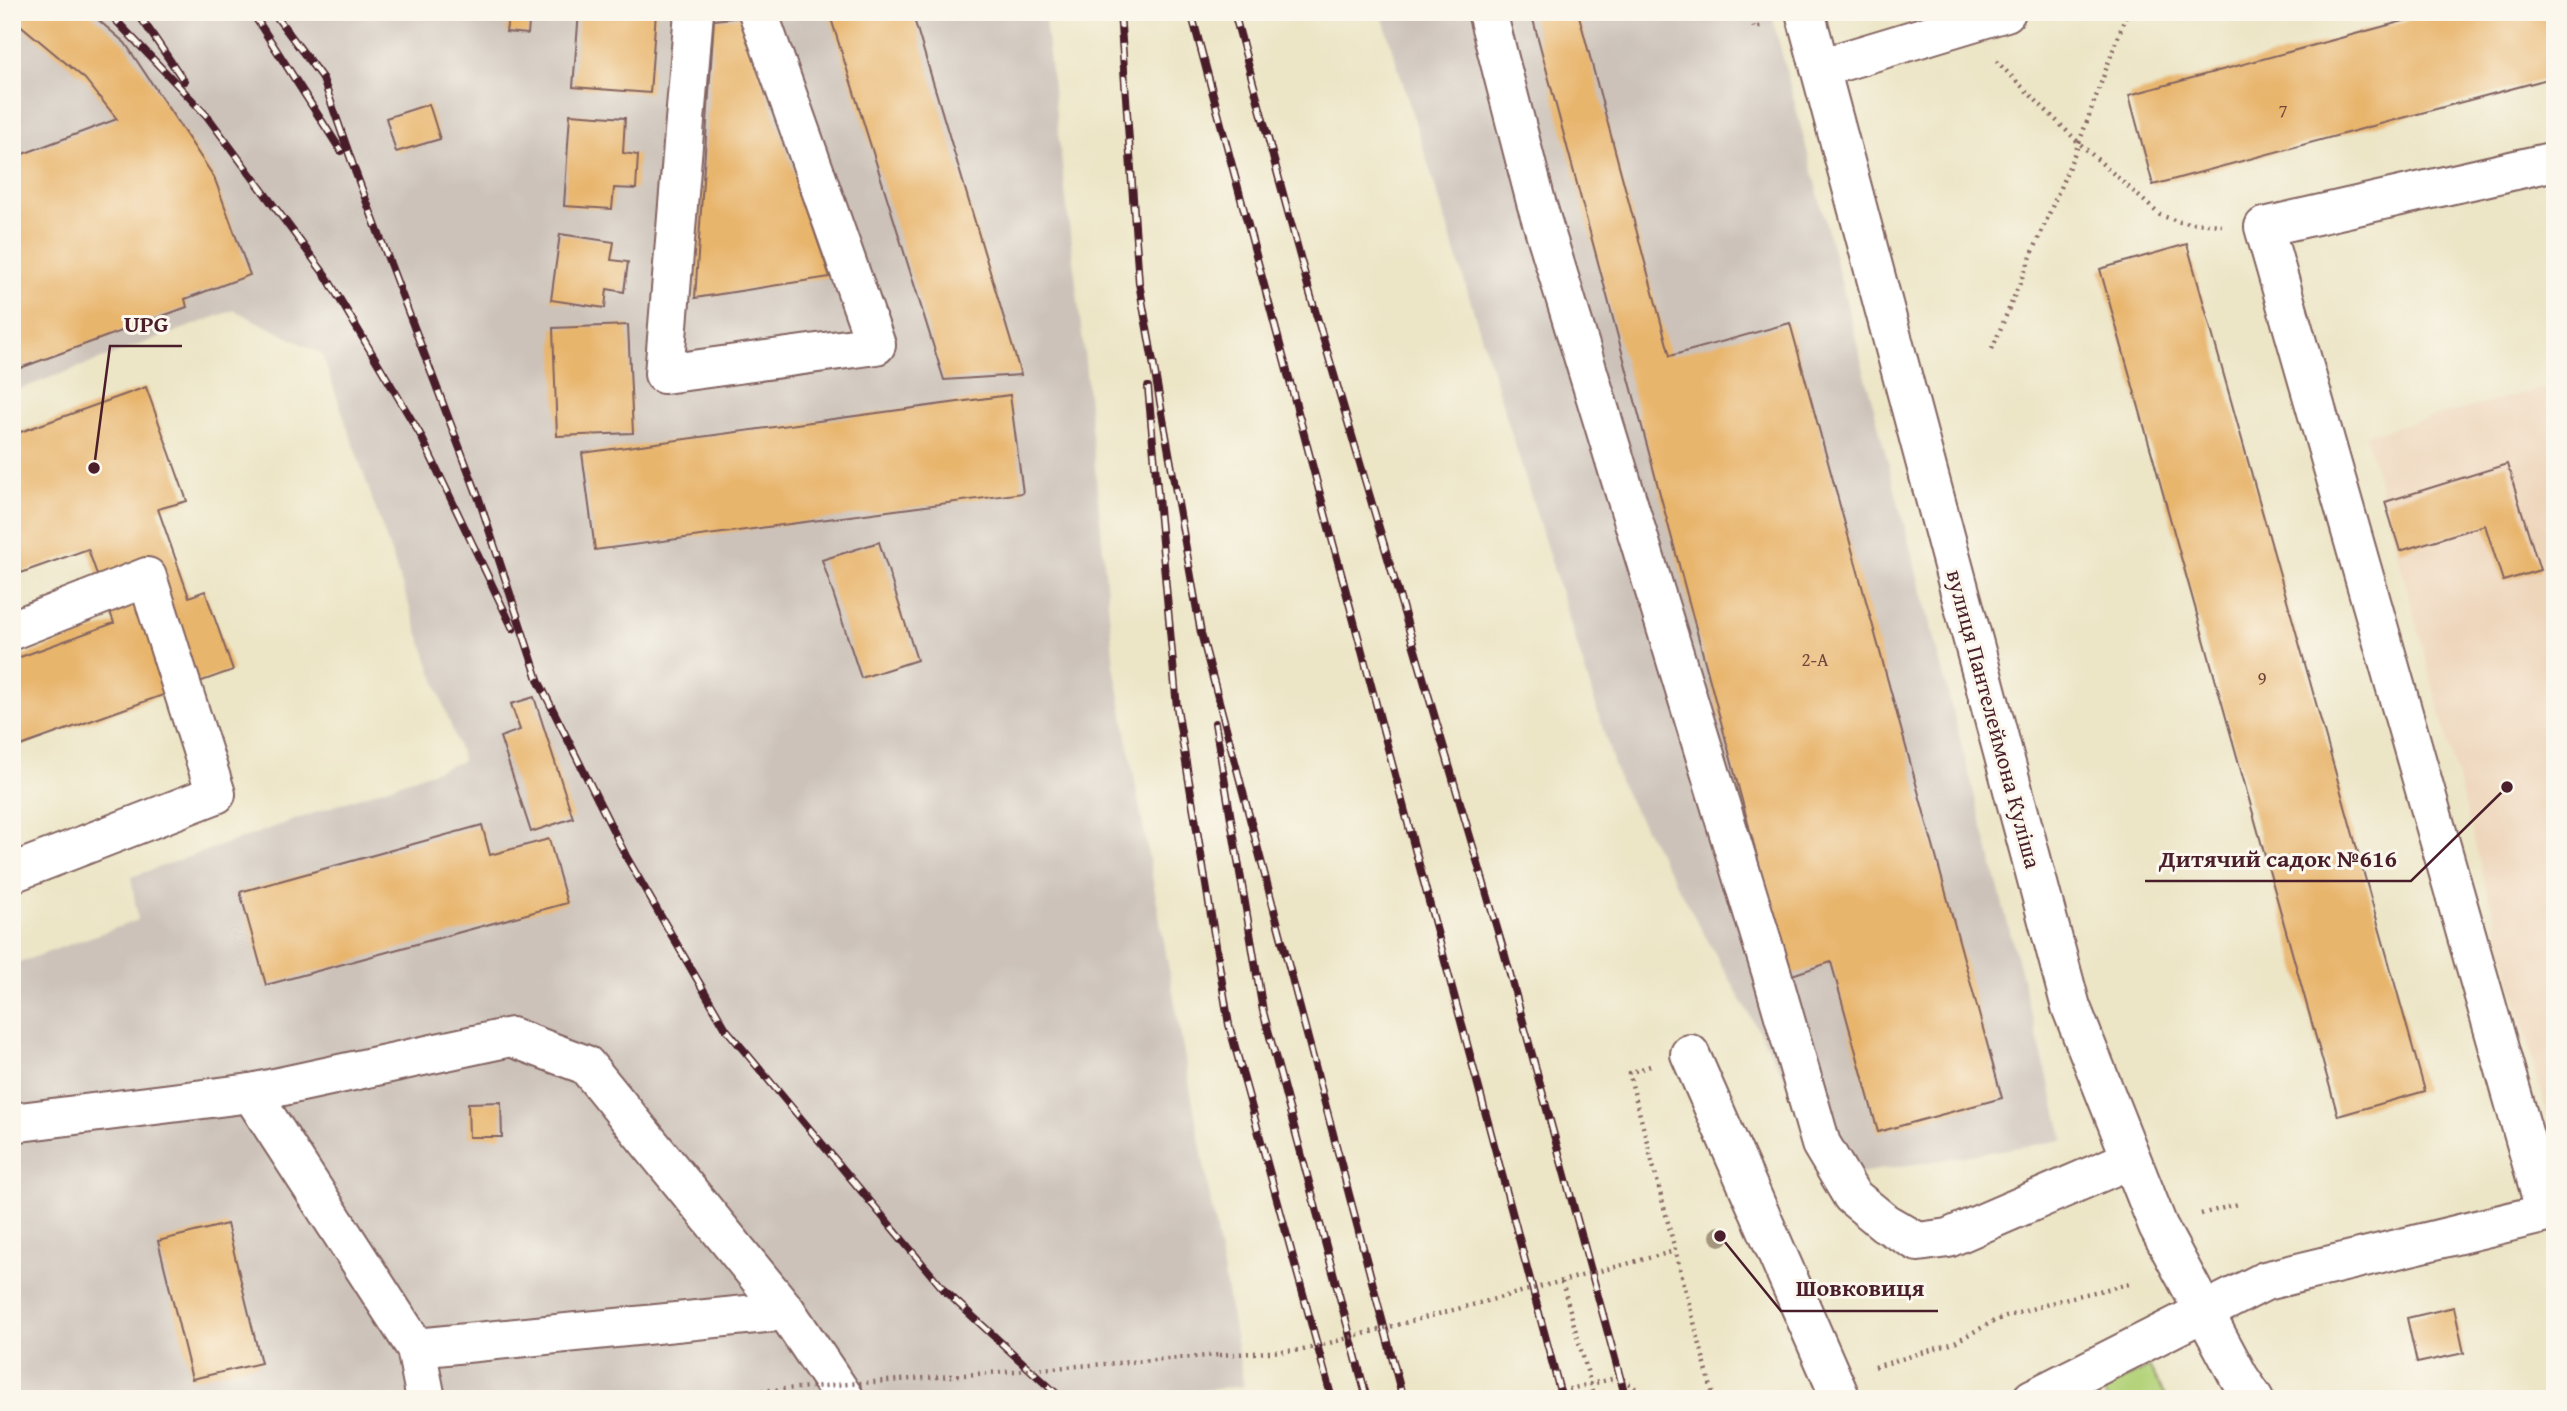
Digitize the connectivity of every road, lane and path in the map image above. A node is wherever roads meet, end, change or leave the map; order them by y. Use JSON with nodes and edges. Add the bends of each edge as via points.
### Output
{"nodes":[{"id":1,"x":694,"y":12,"type":"edge"},
{"id":2,"x":758,"y":12,"type":"edge"},
{"id":3,"x":1487,"y":12,"type":"edge"},
{"id":4,"x":1805,"y":12,"type":"edge"},
{"id":5,"x":2006,"y":12,"type":"edge"},
{"id":6,"x":2127,"y":12,"type":"edge"},
{"id":7,"x":1960,"y":26,"type":"junction"},
{"id":8,"x":1819,"y":68,"type":"junction"},
{"id":9,"x":2079,"y":143,"type":"junction"},
{"id":10,"x":2555,"y":161,"type":"edge"},
{"id":11,"x":2264,"y":227,"type":"junction"},
{"id":12,"x":1992,"y":349,"type":"dead end"},
{"id":13,"x":12,"y":629,"type":"edge"},
{"id":14,"x":12,"y":873,"type":"edge"},
{"id":15,"x":1690,"y":1054,"type":"dead end"},
{"id":16,"x":1629,"y":1073,"type":"dead end"},
{"id":17,"x":251,"y":1093,"type":"junction"},
{"id":18,"x":12,"y":1123,"type":"edge"},
{"id":19,"x":2131,"y":1159,"type":"junction"},
{"id":20,"x":2550,"y":1212,"type":"edge"},
{"id":21,"x":1675,"y":1251,"type":"junction"},
{"id":22,"x":1562,"y":1282,"type":"junction"},
{"id":23,"x":2129,"y":1284,"type":"dead end"},
{"id":24,"x":786,"y":1311,"type":"junction"},
{"id":25,"x":2203,"y":1311,"type":"junction"},
{"id":26,"x":416,"y":1348,"type":"junction"},
{"id":27,"x":1875,"y":1367,"type":"dead end"},
{"id":28,"x":1591,"y":1384,"type":"junction"},
{"id":29,"x":1798,"y":1391,"type":"dead end"},
{"id":30,"x":426,"y":1399,"type":"edge"},
{"id":31,"x":657,"y":1399,"type":"edge"},
{"id":32,"x":845,"y":1399,"type":"edge"},
{"id":33,"x":1528,"y":1399,"type":"edge"},
{"id":34,"x":1595,"y":1399,"type":"edge"},
{"id":35,"x":1650,"y":1399,"type":"edge"},
{"id":36,"x":1714,"y":1399,"type":"edge"},
{"id":37,"x":1773,"y":1399,"type":"edge"},
{"id":38,"x":1841,"y":1399,"type":"edge"},
{"id":39,"x":2032,"y":1399,"type":"edge"},
{"id":40,"x":2254,"y":1399,"type":"edge"}],
"edges":[{"from":1,"to":2,"type":"street","via":[[664,374],[876,345]]},
{"from":3,"to":19,"type":"street","via":[[1536,202],[1821,1144],[1852,1196],[1918,1242],[1948,1238]]},
{"from":4,"to":8,"type":"street","name":"вулиця Пантелеймона Куліша"},
{"from":5,"to":7,"type":"street"},
{"from":6,"to":9,"type":"path"},
{"from":7,"to":8,"type":"street"},
{"from":7,"to":9,"type":"path"},
{"from":8,"to":19,"type":"street","name":"вулиця Пантелеймона Куліша","via":[[2071,1007]]},
{"from":9,"to":11,"type":"path","via":[[2160,215],[2180,222]]},
{"from":9,"to":12,"type":"path"},
{"from":10,"to":11,"type":"street"},
{"from":11,"to":20,"type":"street"},
{"from":13,"to":14,"type":"street","via":[[147,577],[216,794]]},
{"from":15,"to":38,"type":"street"},
{"from":16,"to":21,"type":"path"},
{"from":17,"to":18,"type":"street"},
{"from":17,"to":24,"type":"street","via":[[510,1037],[586,1065]]},
{"from":17,"to":26,"type":"street"},
{"from":19,"to":25,"type":"street","name":"вулиця Пантелеймона Куліша","via":[[2158,1226]]},
{"from":20,"to":25,"type":"street","via":[[2265,1281]]},
{"from":21,"to":22,"type":"path","bridge":true},
{"from":21,"to":36,"type":"path"},
{"from":22,"to":28,"type":"path"},
{"from":22,"to":31,"type":"path","bridge":true,"via":[[1303,1350]]},
{"from":23,"to":27,"type":"path","via":[[1996,1320],[1951,1343]]},
{"from":24,"to":26,"type":"street"},
{"from":24,"to":32,"type":"street"},
{"from":25,"to":39,"type":"street"},
{"from":25,"to":40,"type":"street","name":"вулиця Пантелеймона Куліша"},
{"from":26,"to":30,"type":"street"},
{"from":28,"to":33,"type":"path"},
{"from":28,"to":34,"type":"path"},
{"from":28,"to":35,"type":"path","via":[[1620,1377]]},
{"from":29,"to":37,"type":"path"}]}
